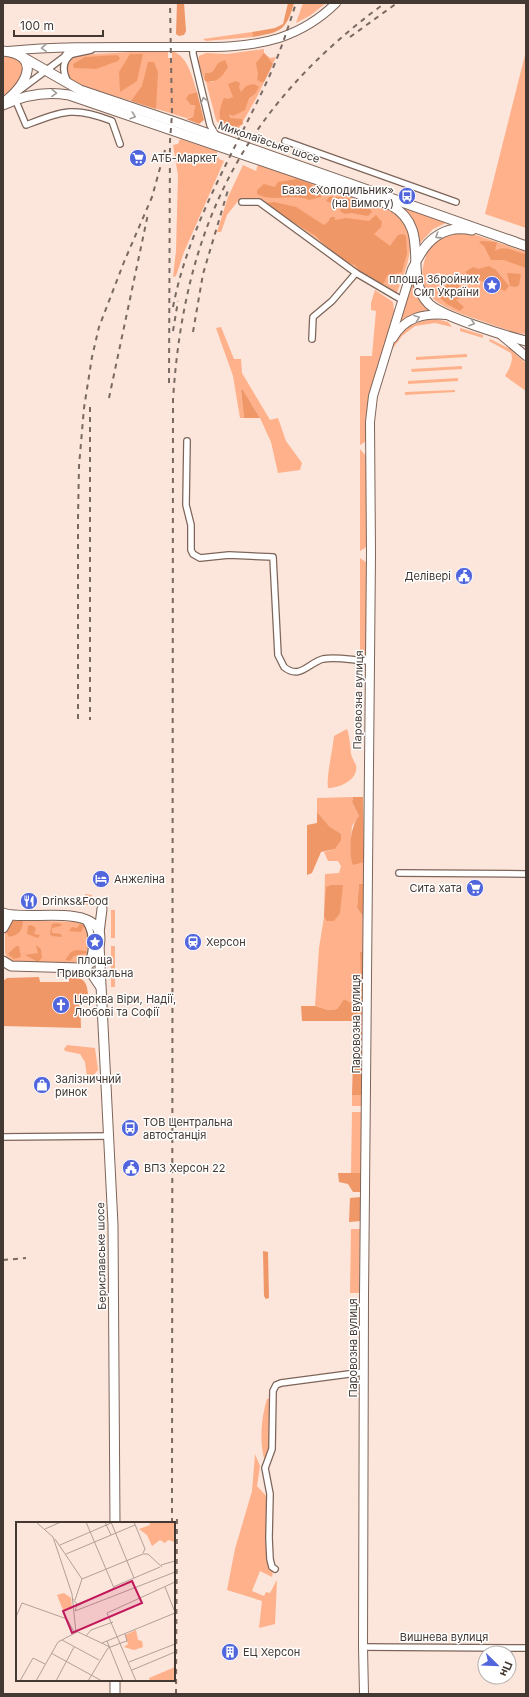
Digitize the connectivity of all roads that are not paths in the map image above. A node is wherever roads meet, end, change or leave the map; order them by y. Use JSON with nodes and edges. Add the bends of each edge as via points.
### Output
{"nodes":[{"id":1,"x":336,"y":3,"type":"edge"},
{"id":2,"x":193,"y":47,"type":"junction"},
{"id":3,"x":71,"y":50,"type":"junction"},
{"id":4,"x":3,"y":51,"type":"edge"},
{"id":5,"x":19,"y":55,"type":"junction"},
{"id":6,"x":45,"y":70,"type":"junction"},
{"id":7,"x":70,"y":86,"type":"junction"},
{"id":8,"x":15,"y":96,"type":"junction"},
{"id":9,"x":3,"y":104,"type":"edge"},
{"id":10,"x":217,"y":137,"type":"junction"},
{"id":11,"x":285,"y":141,"type":"dead end"},
{"id":12,"x":120,"y":144,"type":"dead end"},
{"id":13,"x":242,"y":202,"type":"dead end"},
{"id":14,"x":456,"y":202,"type":"dead end"},
{"id":15,"x":515,"y":242,"type":"junction"},
{"id":16,"x":526,"y":246,"type":"edge"},
{"id":17,"x":417,"y":260,"type":"junction"},
{"id":18,"x":356,"y":273,"type":"junction"},
{"id":19,"x":402,"y":300,"type":"junction"},
{"id":20,"x":449,"y":316,"type":"junction"},
{"id":21,"x":499,"y":333,"type":"junction"},
{"id":22,"x":312,"y":339,"type":"dead end"},
{"id":23,"x":524,"y":340,"type":"edge"},
{"id":24,"x":526,"y":356,"type":"edge"},
{"id":25,"x":385,"y":357,"type":"junction"},
{"id":26,"x":187,"y":441,"type":"dead end"},
{"id":27,"x":370,"y":661,"type":"junction"},
{"id":28,"x":399,"y":873,"type":"dead end"},
{"id":29,"x":526,"y":874,"type":"edge"},
{"id":30,"x":79,"y":917,"type":"junction"},
{"id":31,"x":6,"y":920,"type":"edge"},
{"id":32,"x":99,"y":941,"type":"junction"},
{"id":33,"x":6,"y":963,"type":"edge"},
{"id":34,"x":80,"y":968,"type":"junction"},
{"id":35,"x":101,"y":989,"type":"junction"},
{"id":36,"x":109,"y":1136,"type":"junction"},
{"id":37,"x":3,"y":1137,"type":"edge"},
{"id":38,"x":364,"y":1372,"type":"junction"},
{"id":39,"x":114,"y":1522,"type":"edge"},
{"id":40,"x":275,"y":1569,"type":"dead end"},
{"id":41,"x":363,"y":1647,"type":"junction"},
{"id":42,"x":526,"y":1648,"type":"edge"},
{"id":43,"x":115,"y":1681,"type":"edge"},
{"id":44,"x":115,"y":1694,"type":"edge"},
{"id":45,"x":364,"y":1694,"type":"edge"}],
"edges":[{"from":1,"to":2,"type":"main road","via":[[303,27],[279,38],[243,45]]},
{"from":2,"to":3,"type":"main road"},
{"from":10,"to":2,"type":"street","one_way":true,"via":[[210,125],[192,54]]},
{"from":3,"to":4,"type":"main road","one_way":true},
{"from":3,"to":6,"type":"street"},
{"from":3,"to":7,"type":"street","via":[[64,65],[64,74]]},
{"from":4,"to":5,"type":"main road","name":"Миколаївське шосе"},
{"from":5,"to":6,"type":"main road","name":"Миколаївське шосе"},
{"from":5,"to":8,"type":"main road","via":[[26,63],[27,73]]},
{"from":6,"to":7,"type":"main road","name":"Миколаївське шосе"},
{"from":6,"to":8,"type":"street"},
{"from":7,"to":10,"type":"main road","name":"Миколаївське шосе"},
{"from":8,"to":9,"type":"main road"},
{"from":8,"to":12,"type":"street","via":[[26,125],[64,112],[82,111],[112,121]]},
{"from":8,"to":17,"type":"main road","name":"Миколаївське шосе","one_way":true,"via":[[52,93],[69,95],[380,201],[397,209],[407,220],[414,232]]},
{"from":10,"to":15,"type":"main road","name":"Миколаївське шосе"},
{"from":11,"to":14,"type":"street"},
{"from":13,"to":18,"type":"street","via":[[253,201],[263,204]]},
{"from":15,"to":16,"type":"main road"},
{"from":15,"to":17,"type":"main road","one_way":true,"via":[[474,230],[455,228],[432,239]]},
{"from":17,"to":19,"type":"main road","name":"Паровозна вулиця"},
{"from":17,"to":20,"type":"main road","via":[[418,282],[425,299]]},
{"from":18,"to":19,"type":"street"},
{"from":18,"to":22,"type":"street","via":[[332,301],[313,317]]},
{"from":19,"to":25,"type":"main road","name":"Паровозна вулиця"},
{"from":20,"to":21,"type":"main road","one_way":true},
{"from":25,"to":20,"type":"main road","name":"Паровозна вулиця","one_way":true,"via":[[398,330],[407,322],[426,315]]},
{"from":21,"to":23,"type":"main road"},
{"from":21,"to":24,"type":"main road"},
{"from":25,"to":27,"type":"main road","name":"Паровозна вулиця","via":[[373,396],[370,422]]},
{"from":26,"to":27,"type":"street","via":[[186,505],[191,525],[191,550],[200,558],[229,555],[272,557],[278,655],[284,667],[296,673],[323,659]]},
{"from":27,"to":38,"type":"main road","name":"Паровозна вулиця"},
{"from":28,"to":29,"type":"street"},
{"from":30,"to":31,"type":"main road"},
{"from":30,"to":32,"type":"main road","via":[[93,922]]},
{"from":30,"to":32,"type":"main road","via":[[102,909]]},
{"from":30,"to":34,"type":"street","via":[[87,922],[91,934],[90,957]]},
{"from":32,"to":34,"type":"main road","via":[[92,962]]},
{"from":32,"to":35,"type":"main road","name":"Бериславське шосе"},
{"from":33,"to":34,"type":"main road"},
{"from":34,"to":35,"type":"main road","via":[[95,976]]},
{"from":35,"to":36,"type":"main road","name":"Бериславське шосе"},
{"from":36,"to":37,"type":"street"},
{"from":36,"to":39,"type":"main road","name":"Бериславське шосе","via":[[113,1225]]},
{"from":38,"to":40,"type":"street","via":[[281,1383],[276,1385],[273,1391],[272,1449],[265,1468],[270,1494],[270,1559]]},
{"from":38,"to":41,"type":"main road","name":"Паровозна вулиця"},
{"from":41,"to":42,"type":"street","name":"Вишнева вулиця"},
{"from":41,"to":45,"type":"main road","name":"Паровозна вулиця"},
{"from":43,"to":44,"type":"main road"}]}
